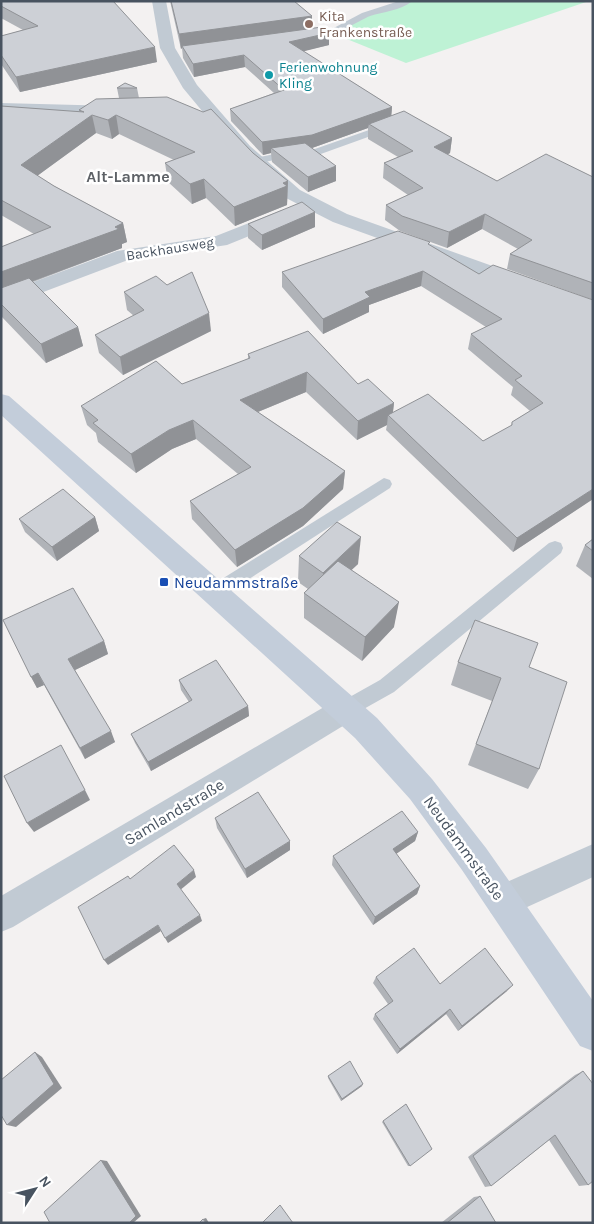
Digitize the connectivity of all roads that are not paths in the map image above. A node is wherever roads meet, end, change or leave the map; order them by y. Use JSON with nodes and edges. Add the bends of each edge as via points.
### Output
{"nodes":[{"id":1,"x":159,"y":1,"type":"edge"},
{"id":2,"x":406,"y":2,"type":"edge"},
{"id":3,"x":294,"y":38,"type":"edge"},
{"id":4,"x":1,"y":108,"type":"edge"},
{"id":5,"x":207,"y":108,"type":"junction"},
{"id":6,"x":184,"y":109,"type":"edge"},
{"id":7,"x":133,"y":110,"type":"edge"},
{"id":8,"x":399,"y":122,"type":"edge"},
{"id":9,"x":255,"y":160,"type":"junction"},
{"id":10,"x":309,"y":205,"type":"junction"},
{"id":11,"x":1,"y":301,"type":"edge"},
{"id":12,"x":593,"y":309,"type":"edge"},
{"id":13,"x":1,"y":402,"type":"edge"},
{"id":14,"x":384,"y":484,"type":"dead end"},
{"id":15,"x":555,"y":548,"type":"dead end"},
{"id":16,"x":215,"y":592,"type":"junction"},
{"id":17,"x":346,"y":709,"type":"junction"},
{"id":18,"x":593,"y":860,"type":"edge"},
{"id":19,"x":503,"y":901,"type":"junction"},
{"id":20,"x":1,"y":915,"type":"edge"},
{"id":21,"x":593,"y":1033,"type":"edge"}],
"edges":[{"from":1,"to":5,"type":"street","via":[[164,38]]},
{"from":2,"to":3,"type":"lane","via":[[365,15],[332,33]]},
{"from":4,"to":7,"type":"street"},
{"from":5,"to":6,"type":"street"},
{"from":5,"to":9,"type":"street"},
{"from":8,"to":9,"type":"lane","via":[[314,153]]},
{"from":9,"to":10,"type":"street","via":[[274,180]]},
{"from":10,"to":11,"type":"street","name":"Backhausweg","via":[[220,241],[124,255]]},
{"from":10,"to":12,"type":"street"},
{"from":13,"to":16,"type":"main road","name":"Neudammstraße"},
{"from":14,"to":16,"type":"lane"},
{"from":15,"to":17,"type":"lane","via":[[387,686]]},
{"from":16,"to":17,"type":"main road","name":"Neudammstraße"},
{"from":17,"to":19,"type":"main road","name":"Neudammstraße","via":[[421,789]]},
{"from":17,"to":20,"type":"street","name":"Samlandstraße"},
{"from":18,"to":19,"type":"street"},
{"from":19,"to":21,"type":"main road","name":"Neudammstraße"}]}
